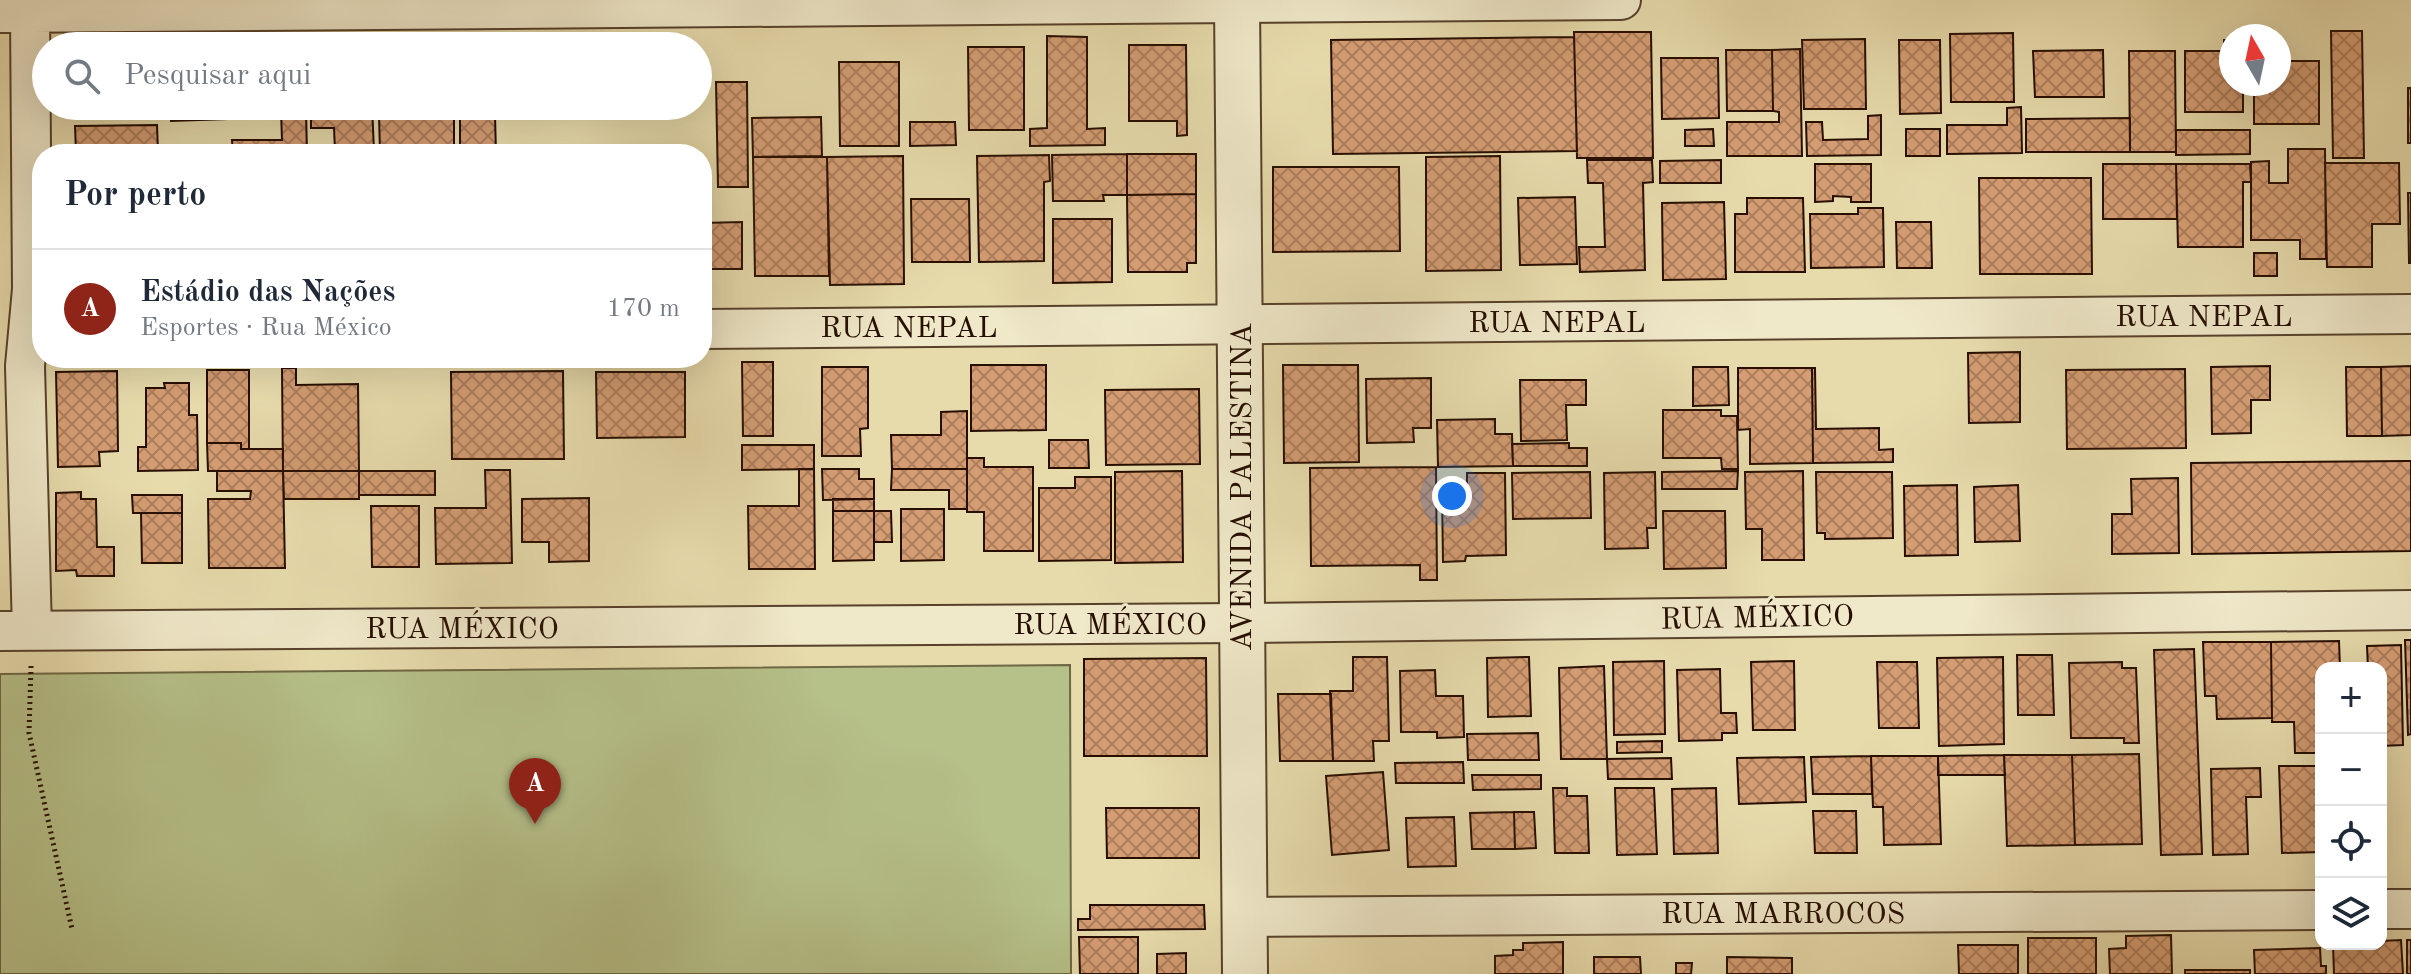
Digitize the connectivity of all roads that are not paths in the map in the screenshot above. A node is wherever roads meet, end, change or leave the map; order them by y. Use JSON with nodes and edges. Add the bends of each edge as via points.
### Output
{"nodes":[{"id":1,"x":1621,"y":0,"type":"edge"},
{"id":2,"x":1237,"y":2,"type":"edge"},
{"id":3,"x":15,"y":13,"type":"edge"},
{"id":4,"x":2411,"y":314,"type":"edge"},
{"id":5,"x":1240,"y":324,"type":"junction"},
{"id":6,"x":712,"y":329,"type":"edge"},
{"id":7,"x":23,"y":335,"type":"edge"},
{"id":8,"x":2411,"y":610,"type":"edge"},
{"id":9,"x":1242,"y":623,"type":"junction"},
{"id":10,"x":16,"y":631,"type":"edge"},
{"id":11,"x":2387,"y":909,"type":"edge"},
{"id":12,"x":2411,"y":909,"type":"edge"},
{"id":13,"x":2315,"y":910,"type":"edge"},
{"id":14,"x":1244,"y":917,"type":"junction"},
{"id":15,"x":1245,"y":974,"type":"edge"}],
"edges":[{"from":1,"to":2,"type":"street"},
{"from":2,"to":3,"type":"street"},
{"from":2,"to":5,"type":"street","name":"AVENIDA PALESTINA"},
{"from":3,"to":7,"type":"street","via":[[32,289]]},
{"from":4,"to":5,"type":"street","name":"RUA NEPAL"},
{"from":5,"to":6,"type":"street","name":"RUA NEPAL"},
{"from":5,"to":9,"type":"street","name":"AVENIDA PALESTINA"},
{"from":7,"to":10,"type":"street"},
{"from":8,"to":9,"type":"street","name":"RUA MÉXICO"},
{"from":9,"to":10,"type":"street","name":"RUA MÉXICO"},
{"from":9,"to":14,"type":"street","name":"AVENIDA PALESTINA"},
{"from":11,"to":12,"type":"street"},
{"from":13,"to":14,"type":"street","name":"RUA MARROCOS"},
{"from":14,"to":15,"type":"street","name":"AVENIDA PALESTINA"}]}
